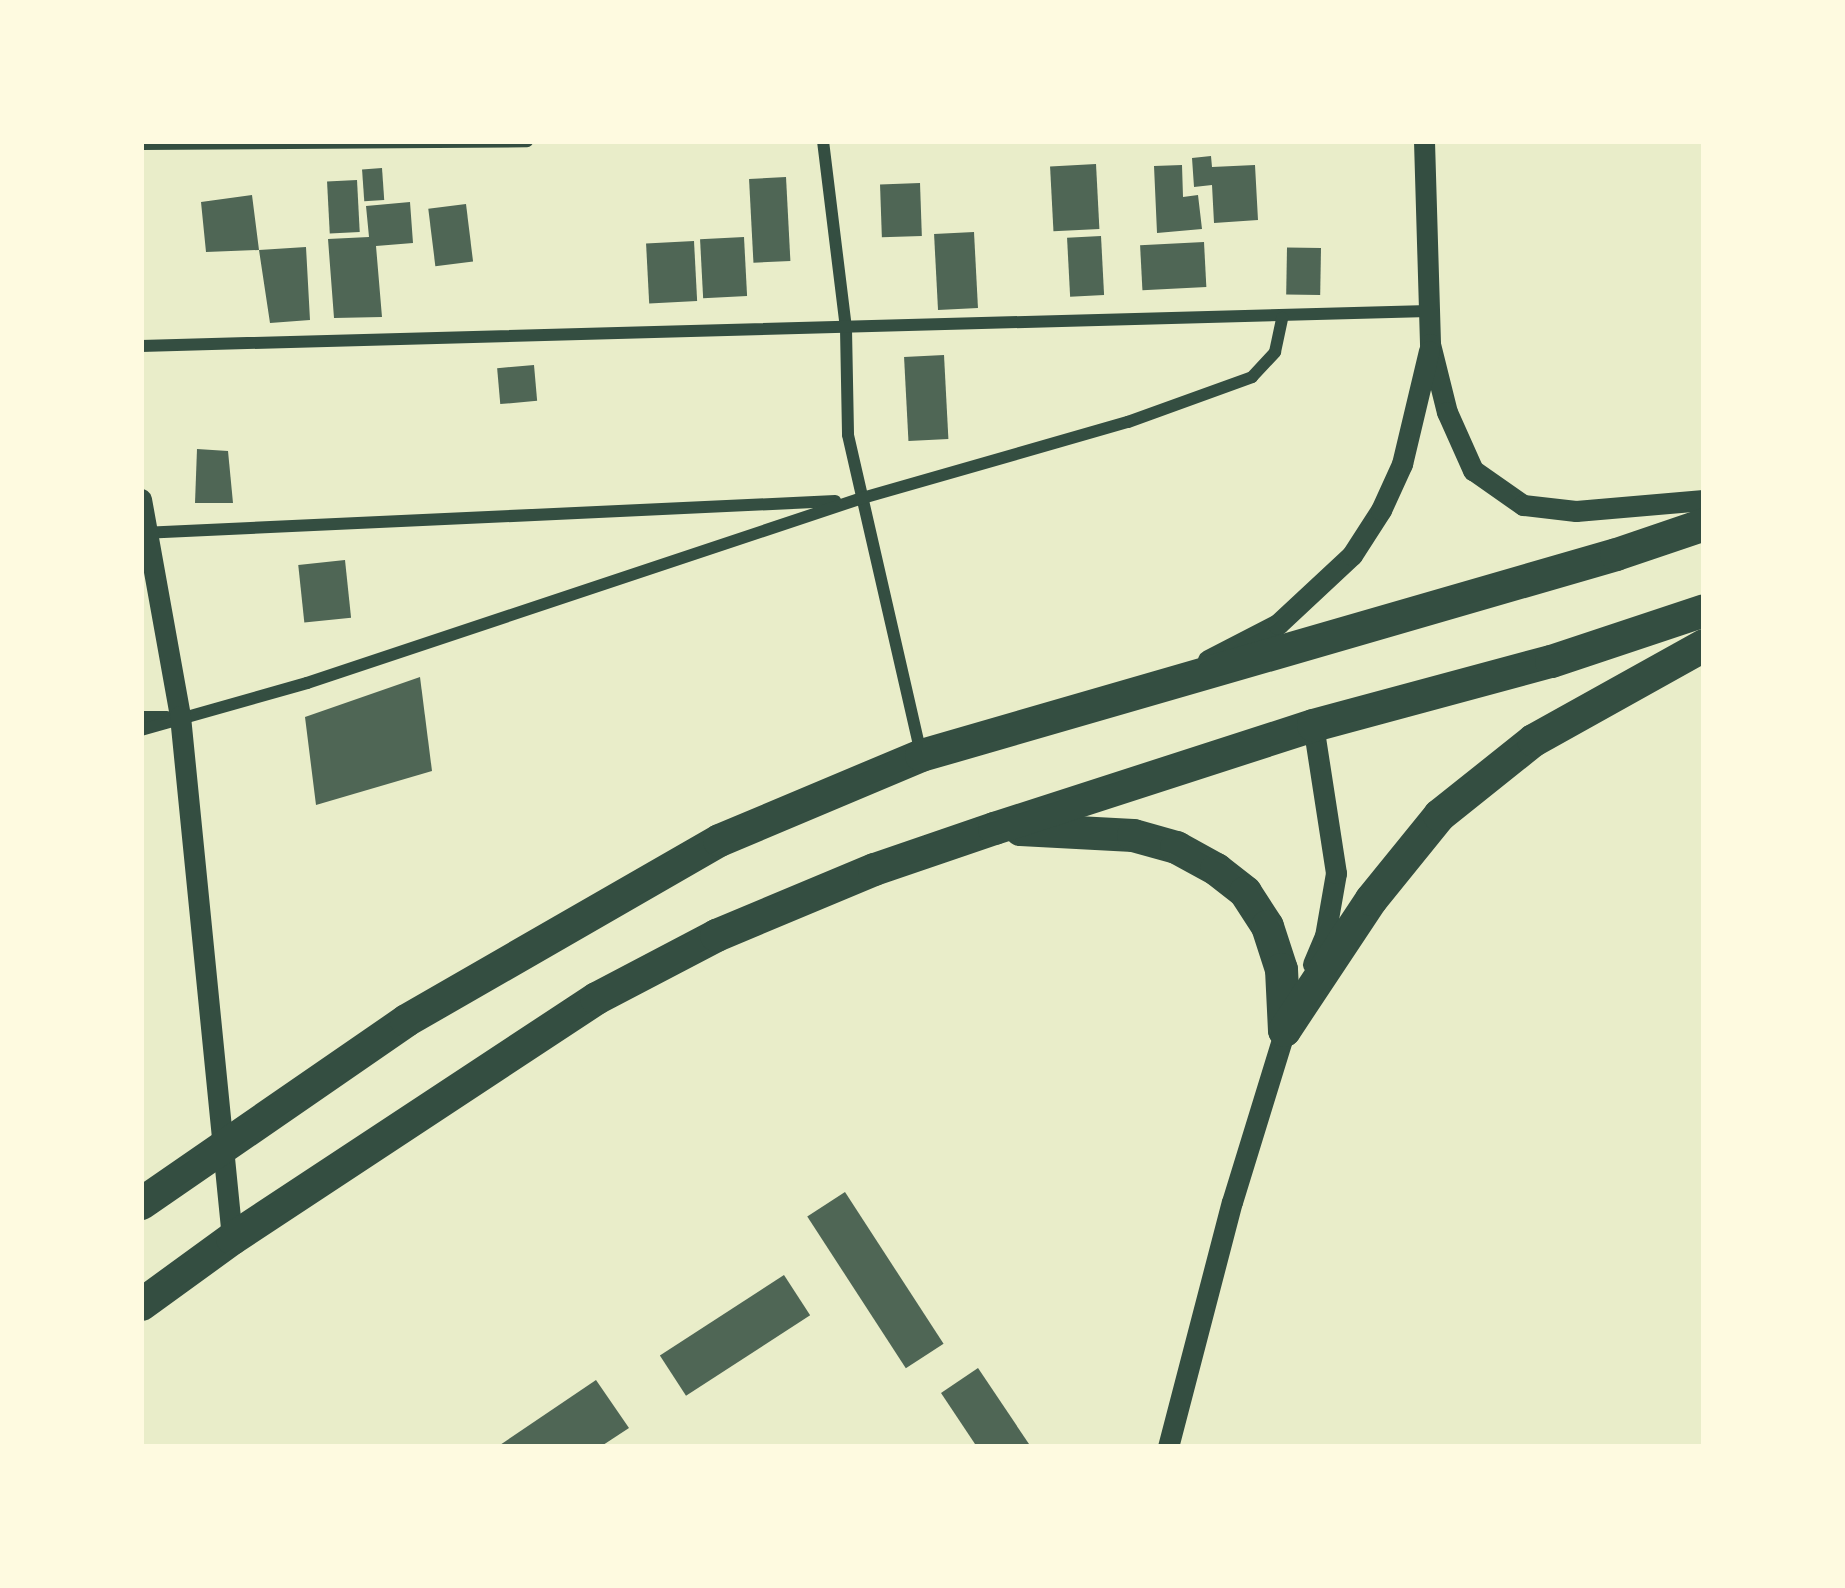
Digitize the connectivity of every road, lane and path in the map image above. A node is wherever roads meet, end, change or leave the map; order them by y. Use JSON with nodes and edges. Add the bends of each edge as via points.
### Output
{"nodes":[{"id":1,"x":527,"y":141,"type":"edge"},
{"id":2,"x":823,"y":141,"type":"edge"},
{"id":3,"x":1424,"y":141,"type":"edge"},
{"id":4,"x":141,"y":144,"type":"edge"},
{"id":5,"x":1430,"y":311,"type":"junction"},
{"id":6,"x":1282,"y":318,"type":"junction"},
{"id":7,"x":846,"y":329,"type":"junction"},
{"id":8,"x":1430,"y":344,"type":"junction"},
{"id":9,"x":141,"y":346,"type":"edge"},
{"id":10,"x":141,"y":499,"type":"edge"},
{"id":11,"x":859,"y":499,"type":"junction"},
{"id":12,"x":1704,"y":500,"type":"edge"},
{"id":13,"x":1704,"y":524,"type":"edge"},
{"id":14,"x":143,"y":533,"type":"edge"},
{"id":15,"x":1704,"y":610,"type":"edge"},
{"id":16,"x":1704,"y":645,"type":"edge"},
{"id":17,"x":1166,"y":682,"type":"junction"},
{"id":18,"x":180,"y":716,"type":"junction"},
{"id":19,"x":141,"y":717,"type":"edge"},
{"id":20,"x":1313,"y":725,"type":"junction"},
{"id":21,"x":141,"y":730,"type":"edge"},
{"id":22,"x":921,"y":755,"type":"junction"},
{"id":23,"x":994,"y":828,"type":"junction"},
{"id":24,"x":1284,"y":1030,"type":"junction"},
{"id":25,"x":223,"y":1142,"type":"junction"},
{"id":26,"x":141,"y":1203,"type":"edge"},
{"id":27,"x":232,"y":1238,"type":"junction"},
{"id":28,"x":141,"y":1304,"type":"edge"},
{"id":29,"x":1168,"y":1447,"type":"edge"}],
"edges":[{"from":1,"to":4,"type":"street"},
{"from":2,"to":7,"type":"street"},
{"from":3,"to":5,"type":"street"},
{"from":5,"to":6,"type":"street"},
{"from":5,"to":8,"type":"street"},
{"from":6,"to":7,"type":"street"},
{"from":6,"to":11,"type":"street","via":[[1275,352],[1252,377],[1108,429]]},
{"from":7,"to":9,"type":"street"},
{"from":7,"to":11,"type":"street","via":[[848,435]]},
{"from":8,"to":12,"type":"street","via":[[1473,470],[1523,505],[1576,511]]},
{"from":8,"to":17,"type":"street","via":[[1402,464],[1352,555],[1278,624]]},
{"from":10,"to":14,"type":"street"},
{"from":11,"to":14,"type":"street"},
{"from":11,"to":18,"type":"street","via":[[307,683]]},
{"from":11,"to":22,"type":"street"},
{"from":13,"to":17,"type":"highway"},
{"from":14,"to":18,"type":"street"},
{"from":15,"to":20,"type":"highway"},
{"from":16,"to":24,"type":"highway","via":[[1533,740],[1439,815],[1371,899]]},
{"from":17,"to":22,"type":"highway"},
{"from":18,"to":19,"type":"street"},
{"from":18,"to":21,"type":"street"},
{"from":18,"to":25,"type":"street"},
{"from":20,"to":23,"type":"highway"},
{"from":20,"to":24,"type":"street","via":[[1336,873],[1325,936]]},
{"from":22,"to":25,"type":"highway","via":[[719,840],[598,905]]},
{"from":23,"to":24,"type":"highway","via":[[1133,835],[1216,869],[1245,892],[1267,926]]},
{"from":23,"to":27,"type":"highway","via":[[716,935],[596,998]]},
{"from":24,"to":29,"type":"street"},
{"from":25,"to":26,"type":"highway"},
{"from":25,"to":27,"type":"street"},
{"from":27,"to":28,"type":"highway"}]}
